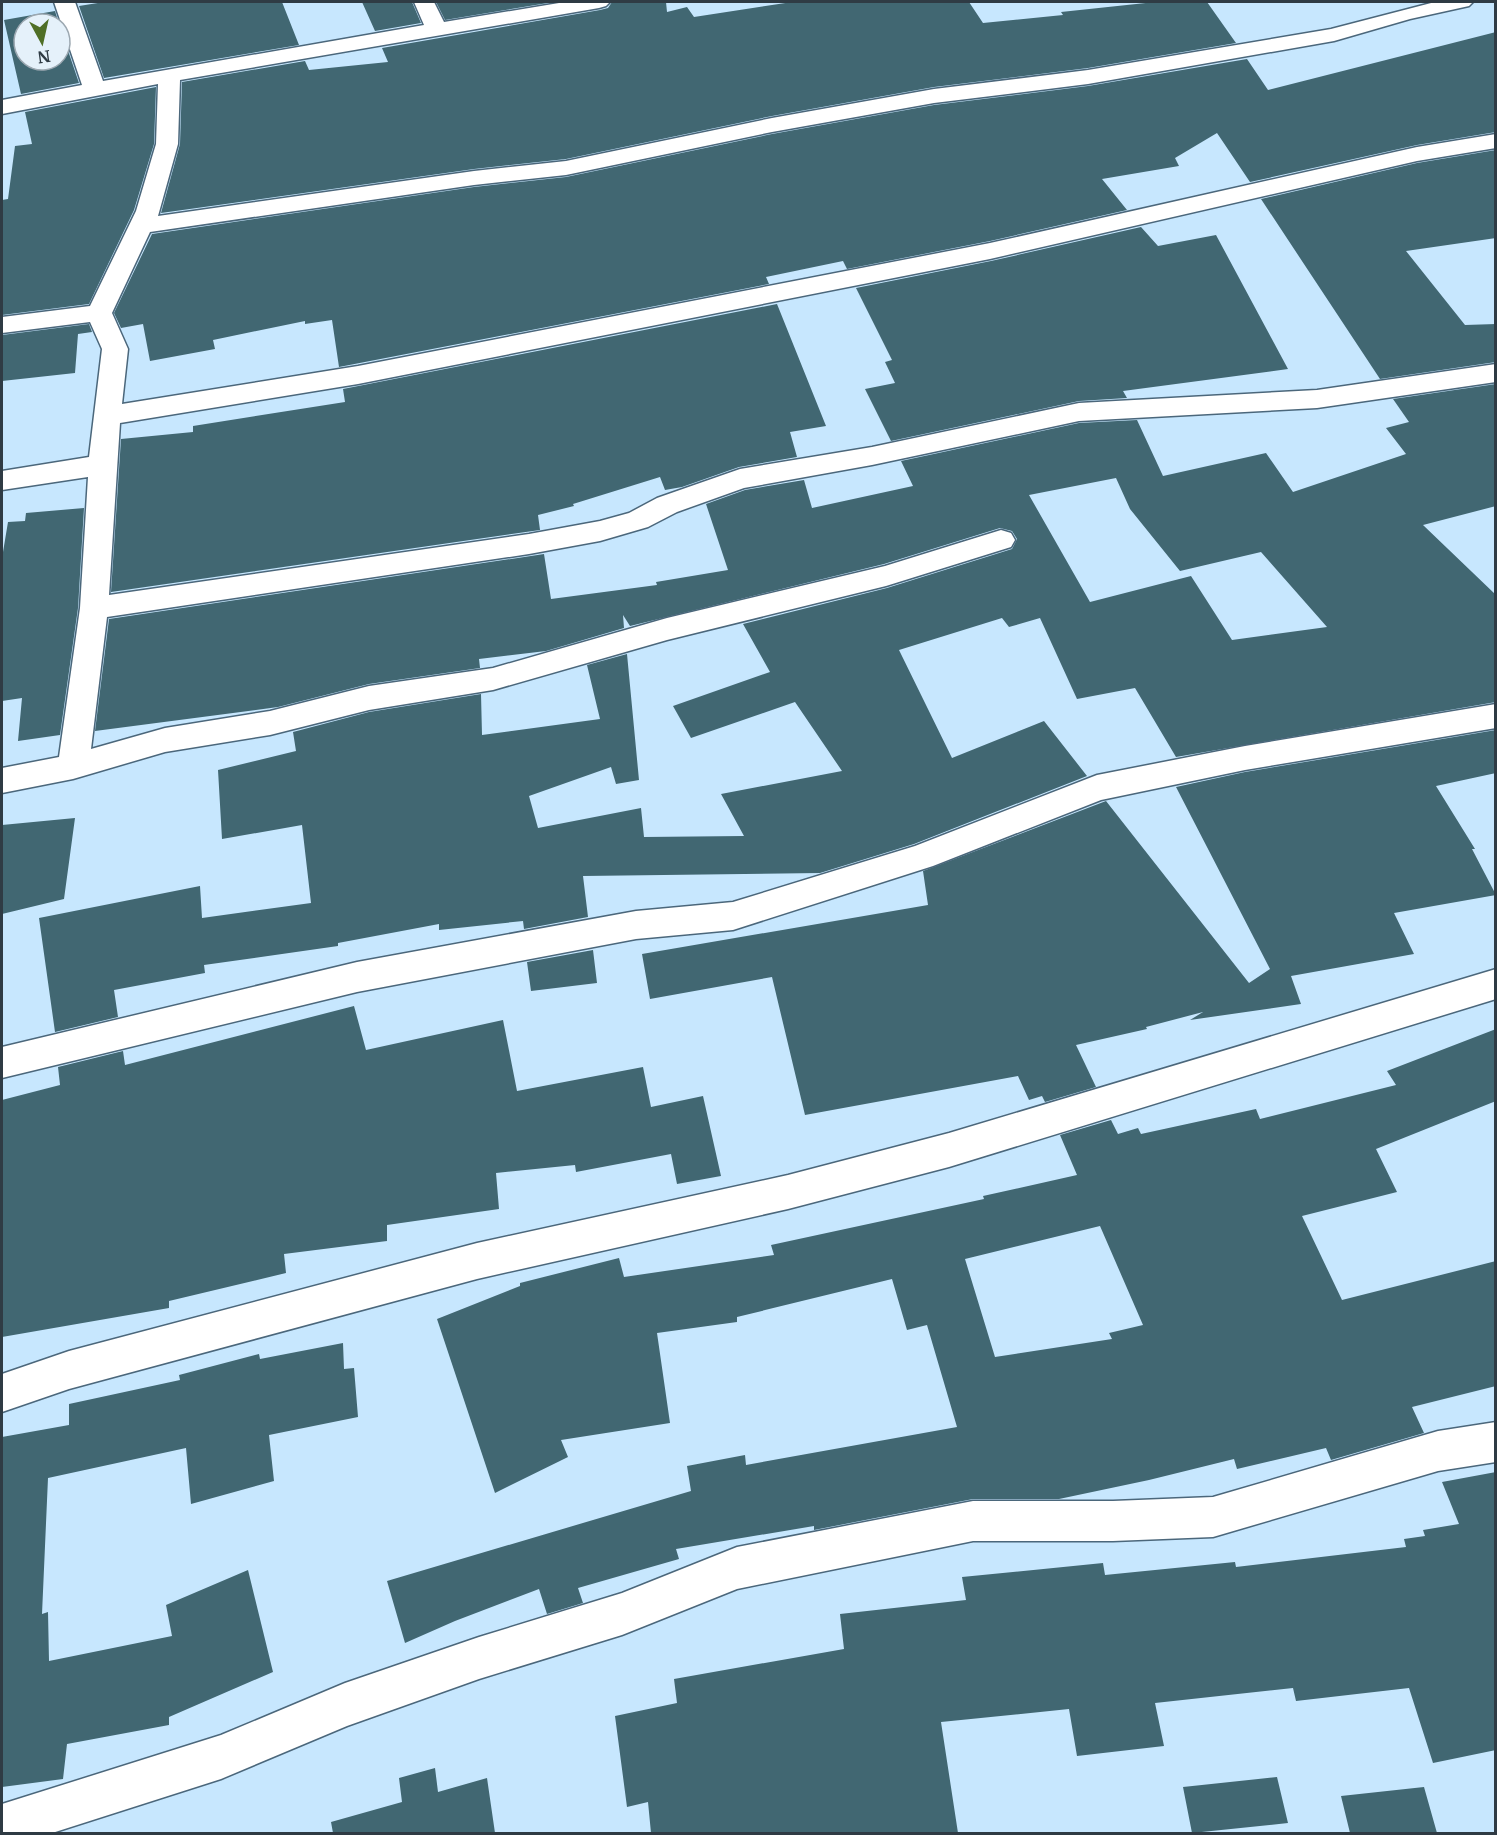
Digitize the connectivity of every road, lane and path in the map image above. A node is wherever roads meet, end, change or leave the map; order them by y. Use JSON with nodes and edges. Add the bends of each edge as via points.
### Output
{"nodes":[{"id":1,"x":64,"y":2,"type":"edge"},
{"id":2,"x":424,"y":2,"type":"edge"},
{"id":3,"x":599,"y":2,"type":"edge"},
{"id":4,"x":1462,"y":2,"type":"edge"},
{"id":5,"x":437,"y":29,"type":"junction"},
{"id":6,"x":169,"y":75,"type":"junction"},
{"id":7,"x":95,"y":90,"type":"junction"},
{"id":8,"x":2,"y":107,"type":"edge"},
{"id":9,"x":1496,"y":141,"type":"edge"},
{"id":10,"x":140,"y":226,"type":"junction"},
{"id":11,"x":99,"y":313,"type":"junction"},
{"id":12,"x":2,"y":325,"type":"edge"},
{"id":13,"x":1496,"y":373,"type":"edge"},
{"id":14,"x":106,"y":416,"type":"junction"},
{"id":15,"x":102,"y":465,"type":"junction"},
{"id":16,"x":2,"y":480,"type":"edge"},
{"id":17,"x":1001,"y":540,"type":"dead end"},
{"id":18,"x":94,"y":608,"type":"junction"},
{"id":19,"x":1496,"y":716,"type":"edge"},
{"id":20,"x":74,"y":767,"type":"junction"},
{"id":21,"x":2,"y":780,"type":"edge"},
{"id":22,"x":1496,"y":984,"type":"edge"},
{"id":23,"x":2,"y":1063,"type":"edge"},
{"id":24,"x":2,"y":1393,"type":"edge"},
{"id":25,"x":1496,"y":1442,"type":"edge"},
{"id":26,"x":2,"y":1826,"type":"edge"}],
"edges":[{"from":1,"to":7,"type":"street"},
{"from":2,"to":5,"type":"street"},
{"from":3,"to":5,"type":"street"},
{"from":4,"to":10,"type":"street","via":[[1334,35],[1088,77],[923,98],[566,168],[462,179]]},
{"from":5,"to":6,"type":"street"},
{"from":6,"to":7,"type":"street"},
{"from":6,"to":10,"type":"street","via":[[167,144]]},
{"from":7,"to":8,"type":"street"},
{"from":9,"to":14,"type":"street","via":[[1417,154],[990,251],[358,375]]},
{"from":10,"to":11,"type":"street"},
{"from":11,"to":12,"type":"street"},
{"from":11,"to":14,"type":"street","via":[[115,349]]},
{"from":13,"to":18,"type":"street","via":[[1317,399],[1079,412],[872,456],[740,479],[600,531]]},
{"from":14,"to":15,"type":"street"},
{"from":15,"to":16,"type":"street"},
{"from":15,"to":18,"type":"street"},
{"from":17,"to":20,"type":"street","via":[[886,576],[752,607],[493,679],[369,698],[270,723],[165,740]]},
{"from":18,"to":20,"type":"street"},
{"from":19,"to":23,"type":"street","via":[[1245,758],[1097,788],[922,857],[733,916],[636,925],[357,976]]},
{"from":20,"to":21,"type":"street"},
{"from":22,"to":24,"type":"street","via":[[949,1150],[788,1192],[409,1279],[80,1367]]},
{"from":25,"to":26,"type":"street","via":[[1438,1452],[1214,1517],[973,1521],[737,1568],[622,1614],[345,1705],[221,1757]]}]}
